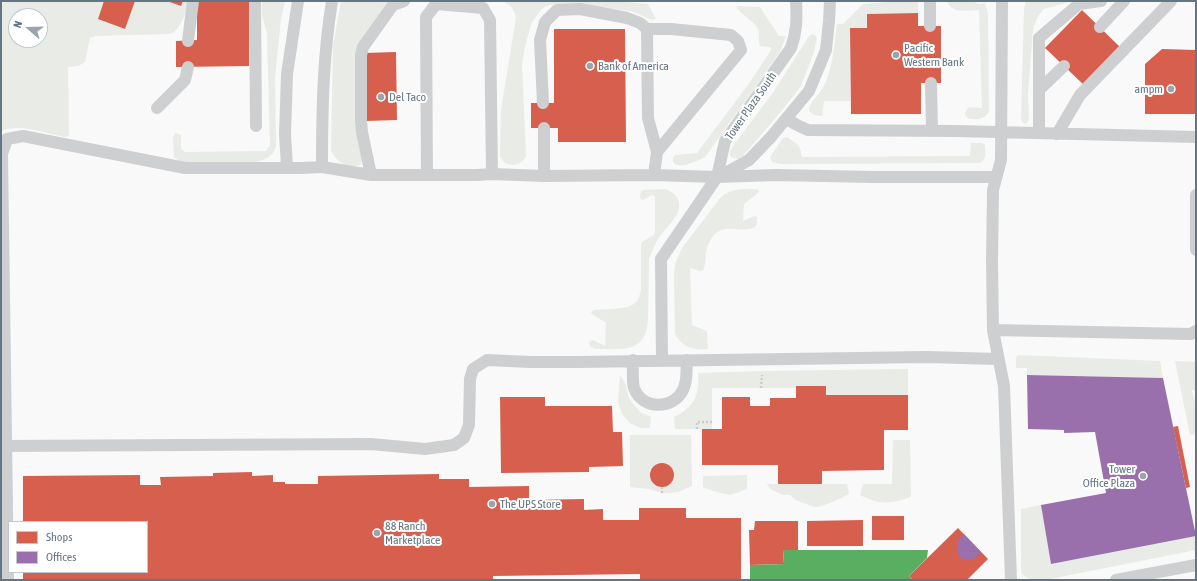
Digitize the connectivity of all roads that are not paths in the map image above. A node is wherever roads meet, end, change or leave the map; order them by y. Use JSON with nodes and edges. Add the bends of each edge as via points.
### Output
{"nodes":[{"id":1,"x":193,"y":1,"type":"edge"},
{"id":2,"x":255,"y":1,"type":"edge"},
{"id":3,"x":298,"y":1,"type":"edge"},
{"id":4,"x":332,"y":1,"type":"edge"},
{"id":5,"x":404,"y":1,"type":"edge"},
{"id":6,"x":796,"y":1,"type":"edge"},
{"id":7,"x":830,"y":1,"type":"edge"},
{"id":8,"x":930,"y":1,"type":"edge"},
{"id":9,"x":1002,"y":1,"type":"edge"},
{"id":10,"x":1101,"y":1,"type":"edge"},
{"id":11,"x":1124,"y":1,"type":"edge"},
{"id":12,"x":1171,"y":1,"type":"edge"},
{"id":13,"x":432,"y":2,"type":"edge"},
{"id":14,"x":930,"y":26,"type":"dead end"},
{"id":15,"x":1100,"y":27,"type":"dead end"},
{"id":16,"x":647,"y":29,"type":"junction"},
{"id":17,"x":188,"y":41,"type":"dead end"},
{"id":18,"x":1064,"y":66,"type":"dead end"},
{"id":19,"x":188,"y":67,"type":"dead end"},
{"id":20,"x":931,"y":82,"type":"dead end"},
{"id":21,"x":1039,"y":90,"type":"junction"},
{"id":22,"x":543,"y":103,"type":"dead end"},
{"id":23,"x":157,"y":108,"type":"dead end"},
{"id":24,"x":786,"y":119,"type":"junction"},
{"id":25,"x":256,"y":126,"type":"dead end"},
{"id":26,"x":544,"y":128,"type":"dead end"},
{"id":27,"x":932,"y":131,"type":"junction"},
{"id":28,"x":1002,"y":132,"type":"junction"},
{"id":29,"x":1039,"y":133,"type":"junction"},
{"id":30,"x":1057,"y":134,"type":"junction"},
{"id":31,"x":1196,"y":137,"type":"edge"},
{"id":32,"x":657,"y":152,"type":"junction"},
{"id":33,"x":749,"y":160,"type":"junction"},
{"id":34,"x":322,"y":167,"type":"junction"},
{"id":35,"x":287,"y":168,"type":"junction"},
{"id":36,"x":492,"y":174,"type":"junction"},
{"id":37,"x":371,"y":175,"type":"junction"},
{"id":38,"x":426,"y":175,"type":"junction"},
{"id":39,"x":654,"y":175,"type":"junction"},
{"id":40,"x":756,"y":175,"type":"junction"},
{"id":41,"x":544,"y":176,"type":"junction"},
{"id":42,"x":717,"y":177,"type":"junction"},
{"id":43,"x":996,"y":177,"type":"junction"},
{"id":44,"x":1196,"y":195,"type":"edge"},
{"id":45,"x":1196,"y":250,"type":"edge"},
{"id":46,"x":993,"y":330,"type":"junction"},
{"id":47,"x":1196,"y":331,"type":"edge"},
{"id":48,"x":998,"y":359,"type":"junction"},
{"id":49,"x":633,"y":360,"type":"junction"},
{"id":50,"x":662,"y":360,"type":"junction"},
{"id":51,"x":687,"y":360,"type":"junction"},
{"id":52,"x":3,"y":446,"type":"edge"},
{"id":53,"x":1196,"y":565,"type":"edge"},
{"id":54,"x":8,"y":580,"type":"edge"},
{"id":55,"x":1011,"y":580,"type":"edge"},
{"id":56,"x":1116,"y":580,"type":"edge"}],
"edges":[{"from":1,"to":17,"type":"lane"},
{"from":2,"to":25,"type":"lane"},
{"from":3,"to":35,"type":"lane","via":[[287,74]]},
{"from":4,"to":34,"type":"lane","via":[[324,77]]},
{"from":5,"to":37,"type":"lane","via":[[394,5],[363,47],[361,55],[361,120]]},
{"from":6,"to":42,"type":"lane","name":"Tower Plaza South","via":[[796,30],[790,48],[725,141]]},
{"from":7,"to":24,"type":"lane","via":[[826,50],[809,92]]},
{"from":8,"to":14,"type":"lane"},
{"from":9,"to":28,"type":"lane"},
{"from":10,"to":21,"type":"lane","via":[[1079,4],[1040,38]]},
{"from":11,"to":15,"type":"lane"},
{"from":12,"to":30,"type":"lane","via":[[1080,95]]},
{"from":13,"to":36,"type":"lane","via":[[483,8],[490,20]]},
{"from":13,"to":38,"type":"lane","via":[[426,17]]},
{"from":16,"to":22,"type":"lane","via":[[627,18],[580,9],[557,10],[545,22],[540,40]]},
{"from":16,"to":32,"type":"lane","via":[[648,118]]},
{"from":16,"to":32,"type":"lane","via":[[731,35],[738,40],[741,50]]},
{"from":18,"to":21,"type":"lane"},
{"from":19,"to":23,"type":"lane","via":[[185,80]]},
{"from":20,"to":27,"type":"lane"},
{"from":21,"to":29,"type":"lane"},
{"from":24,"to":27,"type":"lane","via":[[808,130]]},
{"from":24,"to":33,"type":"lane"},
{"from":26,"to":41,"type":"lane"},
{"from":27,"to":28,"type":"lane"},
{"from":28,"to":29,"type":"lane"},
{"from":28,"to":43,"type":"lane","via":[[1001,160]]},
{"from":29,"to":30,"type":"lane"},
{"from":30,"to":31,"type":"lane"},
{"from":32,"to":39,"type":"lane"},
{"from":33,"to":40,"type":"lane"},
{"from":33,"to":42,"type":"lane"},
{"from":34,"to":35,"type":"lane"},
{"from":34,"to":37,"type":"lane"},
{"from":35,"to":52,"type":"lane","via":[[185,168],[23,136],[7,140],[2,154]]},
{"from":36,"to":38,"type":"lane"},
{"from":36,"to":41,"type":"lane"},
{"from":37,"to":38,"type":"lane"},
{"from":39,"to":41,"type":"lane"},
{"from":39,"to":42,"type":"lane"},
{"from":40,"to":42,"type":"lane"},
{"from":40,"to":43,"type":"lane"},
{"from":42,"to":50,"type":"lane","via":[[661,259]]},
{"from":43,"to":46,"type":"lane","via":[[993,190]]},
{"from":44,"to":45,"type":"lane"},
{"from":46,"to":47,"type":"lane","via":[[1191,334]]},
{"from":46,"to":48,"type":"lane"},
{"from":48,"to":51,"type":"lane"},
{"from":48,"to":55,"type":"lane","via":[[1004,386]]},
{"from":49,"to":50,"type":"lane"},
{"from":49,"to":51,"type":"lane","via":[[634,388],[638,396],[654,405],[663,405],[679,397],[686,381]]},
{"from":49,"to":52,"type":"lane","via":[[487,360],[473,369],[470,379],[469,425],[464,438],[454,445],[442,447],[425,449],[371,444]]},
{"from":50,"to":51,"type":"lane"},
{"from":52,"to":54,"type":"lane"},
{"from":53,"to":56,"type":"lane"}]}
